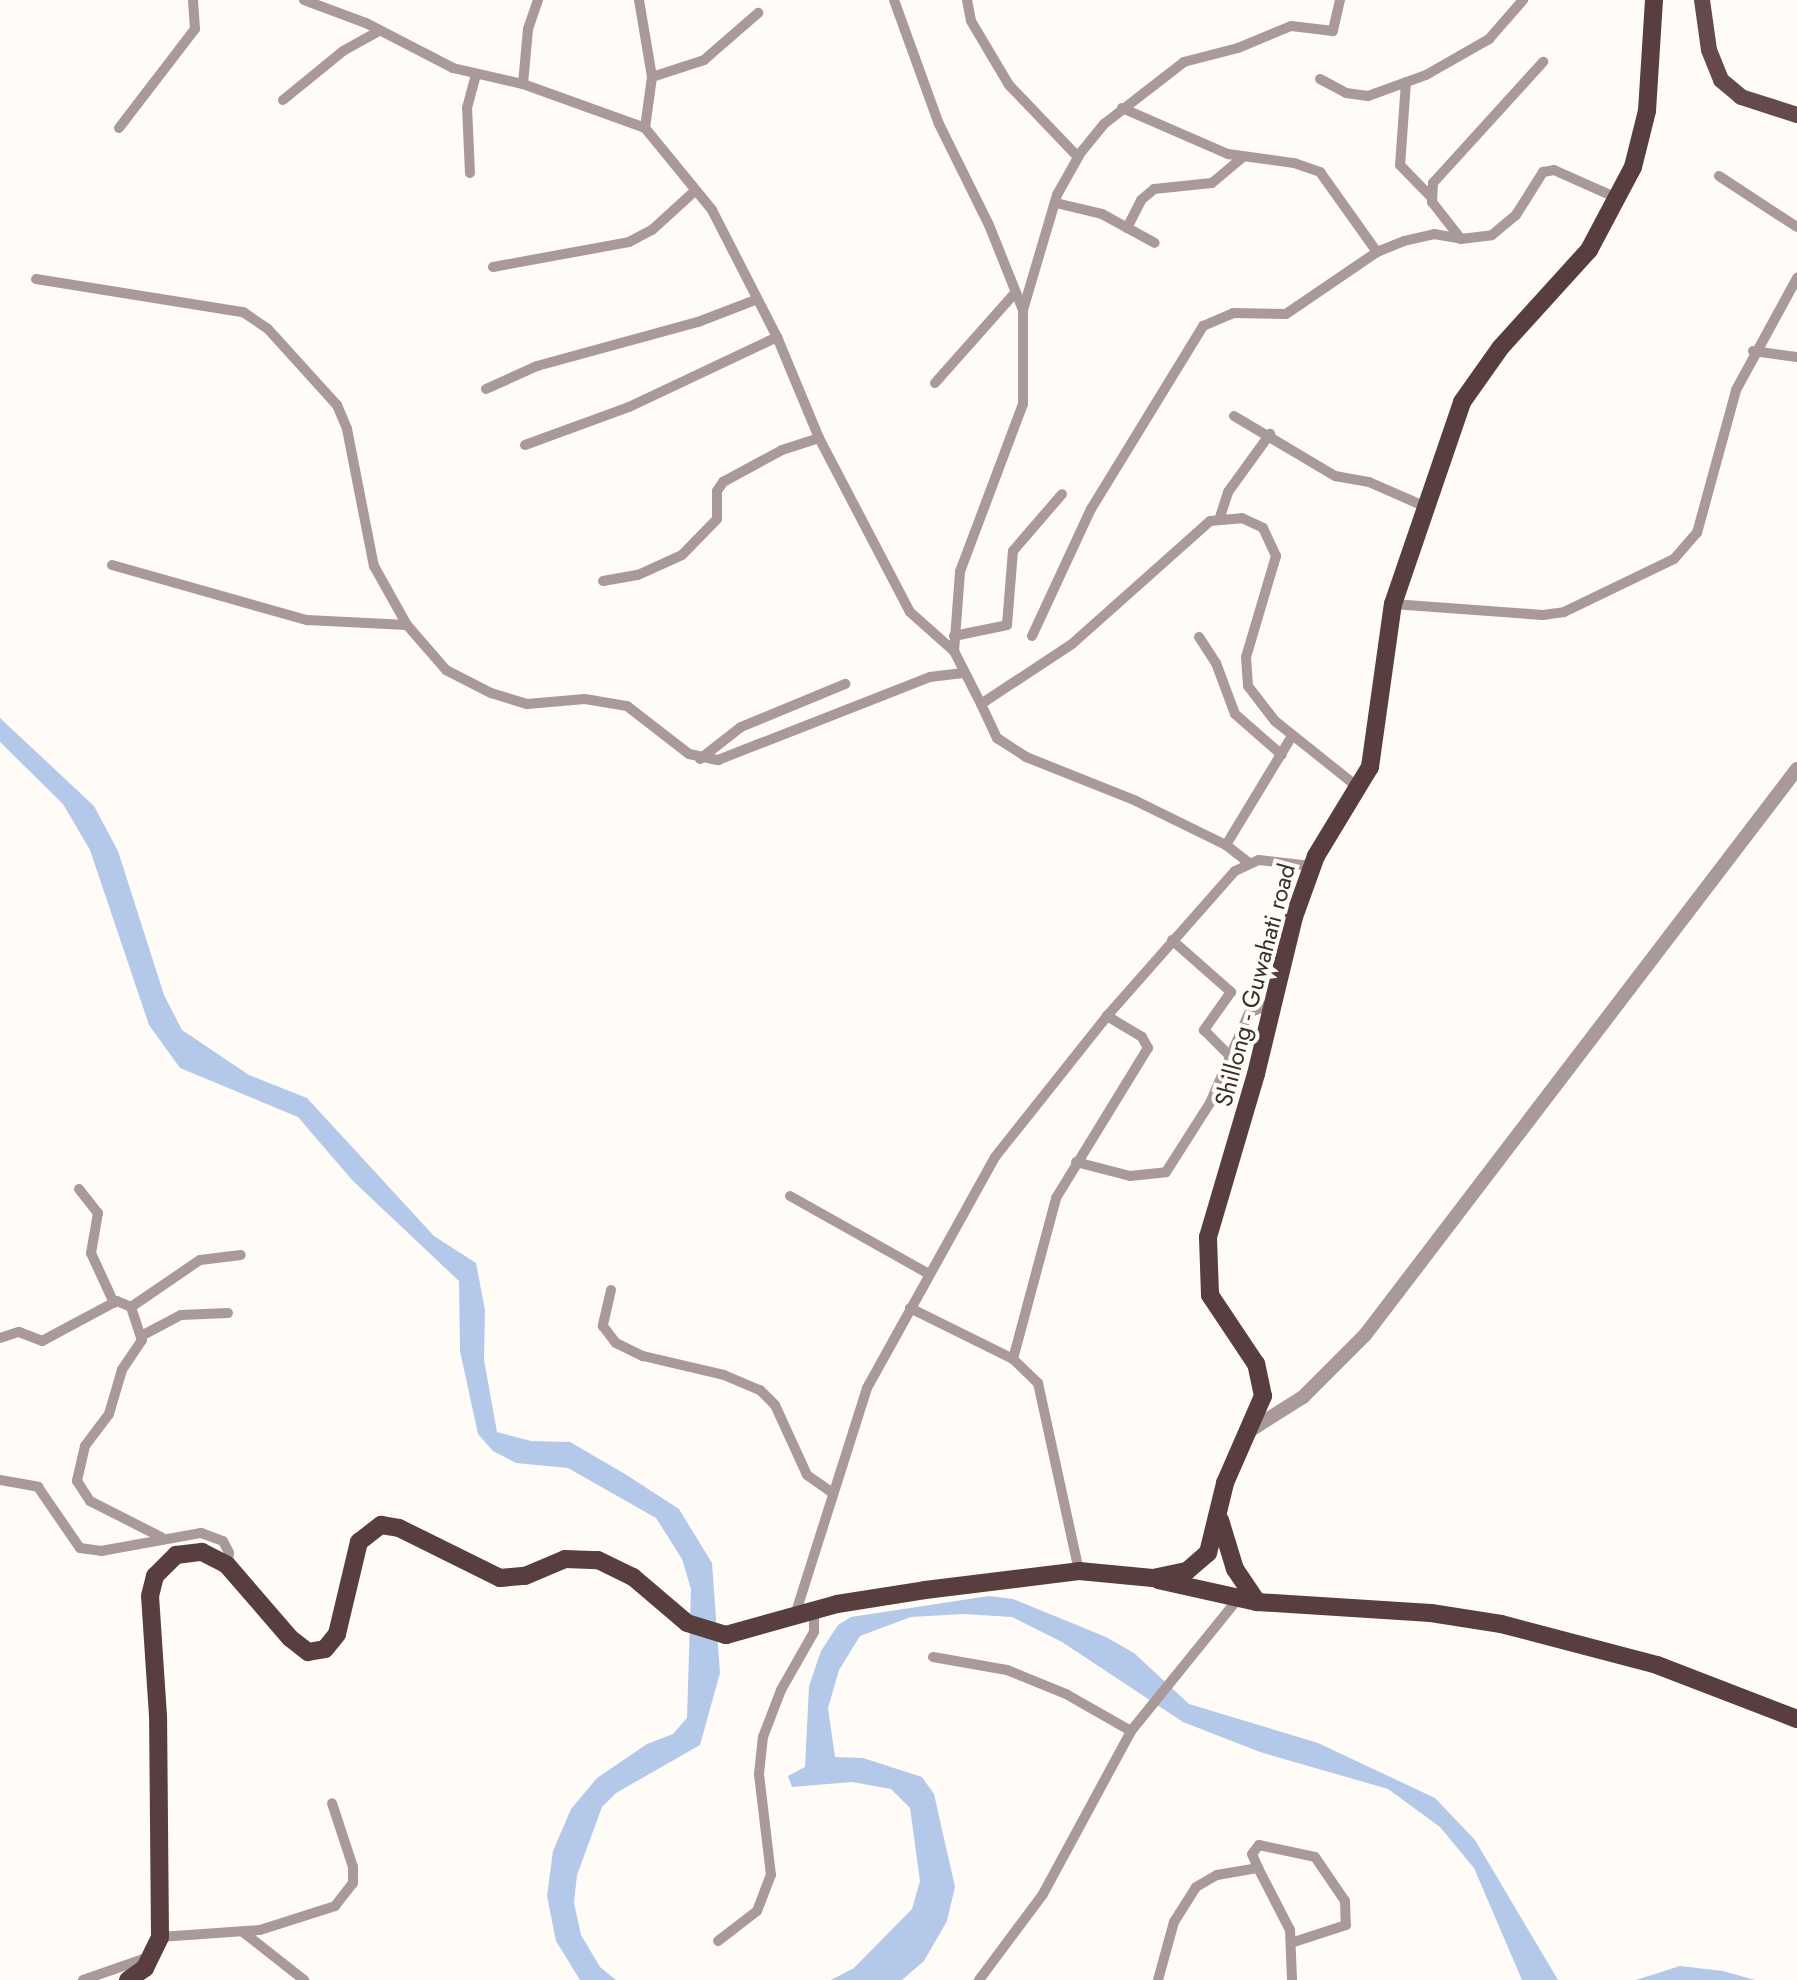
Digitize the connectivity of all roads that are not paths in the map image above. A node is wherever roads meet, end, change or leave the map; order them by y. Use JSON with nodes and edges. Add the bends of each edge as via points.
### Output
{"nodes":[{"id":1,"x":193,"y":0,"type":"edge"},
{"id":2,"x":304,"y":0,"type":"edge"},
{"id":3,"x":538,"y":0,"type":"edge"},
{"id":4,"x":639,"y":0,"type":"edge"},
{"id":5,"x":894,"y":0,"type":"edge"},
{"id":6,"x":967,"y":0,"type":"edge"},
{"id":7,"x":1340,"y":0,"type":"edge"},
{"id":8,"x":1523,"y":0,"type":"edge"},
{"id":9,"x":1654,"y":0,"type":"edge"},
{"id":10,"x":1702,"y":0,"type":"edge"},
{"id":11,"x":758,"y":13,"type":"dead end"},
{"id":12,"x":379,"y":31,"type":"junction"},
{"id":13,"x":1543,"y":62,"type":"dead end"},
{"id":14,"x":476,"y":74,"type":"junction"},
{"id":15,"x":652,"y":77,"type":"junction"},
{"id":16,"x":1320,"y":79,"type":"dead end"},
{"id":17,"x":1406,"y":82,"type":"junction"},
{"id":18,"x":523,"y":84,"type":"junction"},
{"id":19,"x":283,"y":100,"type":"dead end"},
{"id":20,"x":1122,"y":108,"type":"junction"},
{"id":21,"x":1797,"y":115,"type":"edge"},
{"id":22,"x":119,"y":128,"type":"dead end"},
{"id":23,"x":645,"y":128,"type":"junction"},
{"id":24,"x":1078,"y":157,"type":"junction"},
{"id":25,"x":1243,"y":157,"type":"junction"},
{"id":26,"x":470,"y":173,"type":"dead end"},
{"id":27,"x":1719,"y":176,"type":"dead end"},
{"id":28,"x":696,"y":190,"type":"junction"},
{"id":29,"x":1430,"y":196,"type":"junction"},
{"id":30,"x":1619,"y":199,"type":"junction"},
{"id":31,"x":1056,"y":203,"type":"junction"},
{"id":32,"x":1797,"y":227,"type":"edge"},
{"id":33,"x":1127,"y":228,"type":"junction"},
{"id":34,"x":1461,"y":239,"type":"junction"},
{"id":35,"x":1155,"y":243,"type":"dead end"},
{"id":36,"x":1377,"y":252,"type":"junction"},
{"id":37,"x":493,"y":267,"type":"dead end"},
{"id":38,"x":1797,"y":278,"type":"edge"},
{"id":39,"x":36,"y":279,"type":"dead end"},
{"id":40,"x":1015,"y":293,"type":"junction"},
{"id":41,"x":755,"y":300,"type":"junction"},
{"id":42,"x":1023,"y":310,"type":"junction"},
{"id":43,"x":777,"y":337,"type":"junction"},
{"id":44,"x":1753,"y":351,"type":"junction"},
{"id":45,"x":1797,"y":357,"type":"edge"},
{"id":46,"x":935,"y":383,"type":"dead end"},
{"id":47,"x":486,"y":389,"type":"dead end"},
{"id":48,"x":1234,"y":416,"type":"dead end"},
{"id":49,"x":1270,"y":434,"type":"junction"},
{"id":50,"x":819,"y":438,"type":"junction"},
{"id":51,"x":525,"y":445,"type":"dead end"},
{"id":52,"x":1062,"y":494,"type":"dead end"},
{"id":53,"x":1426,"y":507,"type":"junction"},
{"id":54,"x":1220,"y":517,"type":"junction"},
{"id":55,"x":112,"y":565,"type":"dead end"},
{"id":56,"x":603,"y":581,"type":"dead end"},
{"id":57,"x":1393,"y":604,"type":"junction"},
{"id":58,"x":407,"y":625,"type":"junction"},
{"id":59,"x":954,"y":636,"type":"junction"},
{"id":60,"x":1032,"y":636,"type":"dead end"},
{"id":61,"x":1199,"y":637,"type":"dead end"},
{"id":62,"x":954,"y":651,"type":"junction"},
{"id":63,"x":963,"y":673,"type":"junction"},
{"id":64,"x":845,"y":684,"type":"dead end"},
{"id":65,"x":981,"y":704,"type":"junction"},
{"id":66,"x":1292,"y":736,"type":"junction"},
{"id":67,"x":1282,"y":755,"type":"junction"},
{"id":68,"x":700,"y":759,"type":"junction"},
{"id":69,"x":1797,"y":769,"type":"edge"},
{"id":70,"x":1361,"y":789,"type":"junction"},
{"id":71,"x":1226,"y":845,"type":"junction"},
{"id":72,"x":1248,"y":862,"type":"junction"},
{"id":73,"x":1311,"y":866,"type":"junction"},
{"id":74,"x":1172,"y":940,"type":"junction"},
{"id":75,"x":1273,"y":1003,"type":"junction"},
{"id":76,"x":1107,"y":1016,"type":"junction"},
{"id":77,"x":1230,"y":1056,"type":"junction"},
{"id":78,"x":1076,"y":1162,"type":"junction"},
{"id":79,"x":79,"y":1189,"type":"dead end"},
{"id":80,"x":790,"y":1196,"type":"dead end"},
{"id":81,"x":241,"y":1255,"type":"dead end"},
{"id":82,"x":929,"y":1274,"type":"junction"},
{"id":83,"x":611,"y":1290,"type":"dead end"},
{"id":84,"x":114,"y":1303,"type":"junction"},
{"id":85,"x":131,"y":1307,"type":"junction"},
{"id":86,"x":910,"y":1308,"type":"junction"},
{"id":87,"x":228,"y":1313,"type":"dead end"},
{"id":88,"x":143,"y":1335,"type":"junction"},
{"id":89,"x":0,"y":1338,"type":"edge"},
{"id":90,"x":1013,"y":1359,"type":"junction"},
{"id":91,"x":1249,"y":1431,"type":"junction"},
{"id":92,"x":0,"y":1480,"type":"edge"},
{"id":93,"x":833,"y":1493,"type":"junction"},
{"id":94,"x":1219,"y":1513,"type":"junction"},
{"id":95,"x":161,"y":1537,"type":"junction"},
{"id":96,"x":227,"y":1565,"type":"junction"},
{"id":97,"x":1079,"y":1571,"type":"junction"},
{"id":98,"x":1153,"y":1578,"type":"junction"},
{"id":99,"x":1237,"y":1600,"type":"junction"},
{"id":100,"x":1257,"y":1602,"type":"junction"},
{"id":101,"x":814,"y":1610,"type":"junction"},
{"id":102,"x":792,"y":1616,"type":"junction"},
{"id":103,"x":933,"y":1657,"type":"dead end"},
{"id":104,"x":1797,"y":1719,"type":"edge"},
{"id":105,"x":1135,"y":1727,"type":"junction"},
{"id":106,"x":332,"y":1803,"type":"dead end"},
{"id":107,"x":1258,"y":1868,"type":"junction"},
{"id":108,"x":243,"y":1932,"type":"junction"},
{"id":109,"x":718,"y":1941,"type":"dead end"},
{"id":110,"x":1291,"y":1943,"type":"junction"},
{"id":111,"x":157,"y":1946,"type":"junction"},
{"id":112,"x":83,"y":1980,"type":"edge"},
{"id":113,"x":128,"y":1980,"type":"edge"},
{"id":114,"x":304,"y":1980,"type":"edge"},
{"id":115,"x":979,"y":1980,"type":"edge"},
{"id":116,"x":1158,"y":1980,"type":"edge"},
{"id":117,"x":1292,"y":1980,"type":"edge"}],
"edges":[{"from":1,"to":22,"type":"street","via":[[195,29]]},
{"from":2,"to":12,"type":"street"},
{"from":3,"to":18,"type":"street","via":[[528,29]]},
{"from":4,"to":15,"type":"street"},
{"from":5,"to":40,"type":"street","via":[[939,124],[989,225]]},
{"from":6,"to":24,"type":"street","via":[[971,21],[1009,85]]},
{"from":7,"to":20,"type":"street","via":[[1333,31],[1291,26],[1248,45],[1184,62]]},
{"from":8,"to":17,"type":"street","via":[[1508,22],[1475,50]]},
{"from":9,"to":30,"type":"highway","name":"Shillong - Guwahati road","via":[[1647,111]]},
{"from":10,"to":21,"type":"main road","via":[[1709,50],[1721,80],[1741,97]]},
{"from":11,"to":15,"type":"street","via":[[704,60]]},
{"from":12,"to":14,"type":"street","via":[[416,53]]},
{"from":12,"to":19,"type":"street","via":[[343,51]]},
{"from":13,"to":29,"type":"street","via":[[1453,158],[1433,183]]},
{"from":14,"to":18,"type":"street"},
{"from":14,"to":26,"type":"street","via":[[467,108]]},
{"from":15,"to":23,"type":"street"},
{"from":16,"to":17,"type":"street","via":[[1357,96]]},
{"from":17,"to":29,"type":"street","via":[[1400,165]]},
{"from":18,"to":23,"type":"street"},
{"from":20,"to":24,"type":"street"},
{"from":20,"to":25,"type":"street","via":[[1166,131]]},
{"from":23,"to":28,"type":"street"},
{"from":24,"to":31,"type":"street"},
{"from":25,"to":33,"type":"street","via":[[1212,183],[1154,189],[1141,200]]},
{"from":25,"to":36,"type":"street","via":[[1320,172]]},
{"from":27,"to":32,"type":"street"},
{"from":28,"to":37,"type":"street","via":[[652,230],[629,242]]},
{"from":28,"to":41,"type":"street","via":[[712,210]]},
{"from":29,"to":34,"type":"street"},
{"from":30,"to":34,"type":"street","via":[[1547,170],[1502,229]]},
{"from":30,"to":53,"type":"highway","name":"Shillong - Guwahati road","via":[[1579,263],[1477,378],[1462,402]]},
{"from":31,"to":33,"type":"street","via":[[1087,208]]},
{"from":31,"to":42,"type":"street"},
{"from":33,"to":35,"type":"street"},
{"from":34,"to":36,"type":"street","via":[[1420,236]]},
{"from":36,"to":60,"type":"street","via":[[1286,314],[1233,313],[1203,326],[1091,509]]},
{"from":38,"to":44,"type":"street"},
{"from":39,"to":58,"type":"street","via":[[243,312],[268,329],[337,405],[347,429],[374,566]]},
{"from":40,"to":42,"type":"street"},
{"from":40,"to":46,"type":"street"},
{"from":41,"to":43,"type":"street"},
{"from":41,"to":47,"type":"street","via":[[537,366]]},
{"from":42,"to":59,"type":"street","via":[[1023,404],[960,572]]},
{"from":43,"to":50,"type":"street"},
{"from":43,"to":51,"type":"street","via":[[629,407]]},
{"from":44,"to":45,"type":"street"},
{"from":44,"to":57,"type":"street","via":[[1725,421],[1697,533],[1674,559],[1564,612]]},
{"from":48,"to":49,"type":"street"},
{"from":49,"to":53,"type":"street","via":[[1335,476],[1369,482]]},
{"from":49,"to":54,"type":"street","via":[[1228,492]]},
{"from":50,"to":56,"type":"street","via":[[782,450],[723,482],[717,491],[717,519],[682,555],[638,575]]},
{"from":50,"to":62,"type":"street","via":[[910,612]]},
{"from":52,"to":59,"type":"street","via":[[1013,551],[1007,625]]},
{"from":53,"to":57,"type":"highway","name":"Shillong - Guwahati road"},
{"from":54,"to":65,"type":"street","via":[[1072,644]]},
{"from":54,"to":66,"type":"street","via":[[1253,522],[1275,548],[1275,573],[1243,668],[1253,697]]},
{"from":55,"to":58,"type":"street","via":[[307,620]]},
{"from":57,"to":70,"type":"highway","name":"Shillong - Guwahati road","via":[[1377,745]]},
{"from":58,"to":68,"type":"street","via":[[446,670],[491,693],[527,704],[585,699],[627,706]]},
{"from":59,"to":62,"type":"street"},
{"from":61,"to":67,"type":"street","via":[[1216,663],[1235,714]]},
{"from":62,"to":63,"type":"street"},
{"from":63,"to":65,"type":"street"},
{"from":63,"to":68,"type":"street","via":[[930,677],[737,756]]},
{"from":64,"to":68,"type":"street","via":[[741,727]]},
{"from":65,"to":71,"type":"street","via":[[997,738],[1026,757],[1134,800]]},
{"from":66,"to":67,"type":"street"},
{"from":66,"to":70,"type":"street"},
{"from":67,"to":71,"type":"street"},
{"from":69,"to":91,"type":"street","via":[[1365,1335],[1303,1397]]},
{"from":70,"to":73,"type":"highway","name":"Shillong - Guwahati road"},
{"from":71,"to":72,"type":"street"},
{"from":72,"to":73,"type":"street"},
{"from":72,"to":74,"type":"street"},
{"from":73,"to":75,"type":"highway","name":"Shillong - Guwahati road"},
{"from":74,"to":76,"type":"street"},
{"from":74,"to":77,"type":"street","via":[[1231,992],[1204,1030]]},
{"from":75,"to":77,"type":"street","via":[[1249,1013]]},
{"from":75,"to":91,"type":"highway","name":"Shillong - Guwahati road","via":[[1215,1205],[1206,1264],[1216,1310],[1247,1350],[1262,1381],[1261,1409]]},
{"from":76,"to":78,"type":"street","via":[[1142,1037],[1148,1048]]},
{"from":76,"to":82,"type":"street","via":[[995,1157]]},
{"from":77,"to":78,"type":"street","via":[[1189,1144],[1166,1172],[1145,1178]]},
{"from":78,"to":90,"type":"street","via":[[1056,1198]]},
{"from":79,"to":84,"type":"street","via":[[96,1207],[91,1253]]},
{"from":80,"to":82,"type":"street"},
{"from":81,"to":85,"type":"street","via":[[200,1260]]},
{"from":82,"to":86,"type":"street"},
{"from":83,"to":93,"type":"street","via":[[603,1326],[616,1343],[760,1390],[775,1405],[807,1475]]},
{"from":84,"to":85,"type":"street"},
{"from":84,"to":89,"type":"street","via":[[42,1341],[19,1332]]},
{"from":85,"to":88,"type":"street"},
{"from":86,"to":90,"type":"street"},
{"from":86,"to":93,"type":"street","via":[[867,1388]]},
{"from":87,"to":88,"type":"street","via":[[181,1315]]},
{"from":88,"to":95,"type":"street","via":[[122,1370],[109,1414],[85,1446],[77,1481],[90,1501]]},
{"from":90,"to":97,"type":"street","via":[[1032,1375],[1043,1394],[1052,1465]]},
{"from":91,"to":94,"type":"highway","name":"Shillong - Guwahati road","via":[[1230,1470]]},
{"from":92,"to":95,"type":"street","via":[[38,1487],[80,1548],[101,1551]]},
{"from":93,"to":102,"type":"street"},
{"from":94,"to":98,"type":"highway","name":"Shillong - Guwahati road","via":[[1213,1544],[1201,1561],[1187,1571]]},
{"from":94,"to":100,"type":"highway","via":[[1230,1558]]},
{"from":95,"to":96,"type":"street","via":[[213,1535],[228,1547]]},
{"from":96,"to":102,"type":"highway","via":[[279,1627],[308,1652],[325,1649],[337,1634],[359,1542],[381,1525],[399,1528],[500,1578],[525,1576],[565,1559],[598,1560],[633,1577],[687,1623],[726,1635],[748,1633]]},
{"from":96,"to":111,"type":"highway","via":[[202,1552],[176,1555],[155,1576],[150,1596],[158,1716]]},
{"from":97,"to":98,"type":"highway"},
{"from":97,"to":101,"type":"highway"},
{"from":98,"to":99,"type":"highway"},
{"from":99,"to":100,"type":"highway"},
{"from":99,"to":105,"type":"street"},
{"from":100,"to":104,"type":"highway","via":[[1431,1613],[1501,1624],[1657,1665]]},
{"from":101,"to":102,"type":"highway"},
{"from":101,"to":109,"type":"street","via":[[814,1632],[781,1690],[763,1737],[759,1774],[771,1875],[757,1911]]},
{"from":103,"to":105,"type":"street","via":[[1007,1670]]},
{"from":105,"to":115,"type":"street","via":[[1043,1894]]},
{"from":106,"to":108,"type":"street","via":[[353,1867],[345,1897],[301,1920]]},
{"from":107,"to":110,"type":"street","via":[[1288,1923]]},
{"from":107,"to":110,"type":"street","via":[[1252,1854],[1259,1845],[1315,1857],[1345,1901],[1346,1925]]},
{"from":107,"to":116,"type":"street","via":[[1217,1875],[1196,1887],[1174,1922]]},
{"from":108,"to":111,"type":"street"},
{"from":108,"to":114,"type":"street"},
{"from":110,"to":117,"type":"street"},
{"from":111,"to":112,"type":"street"},
{"from":111,"to":113,"type":"highway"}]}
